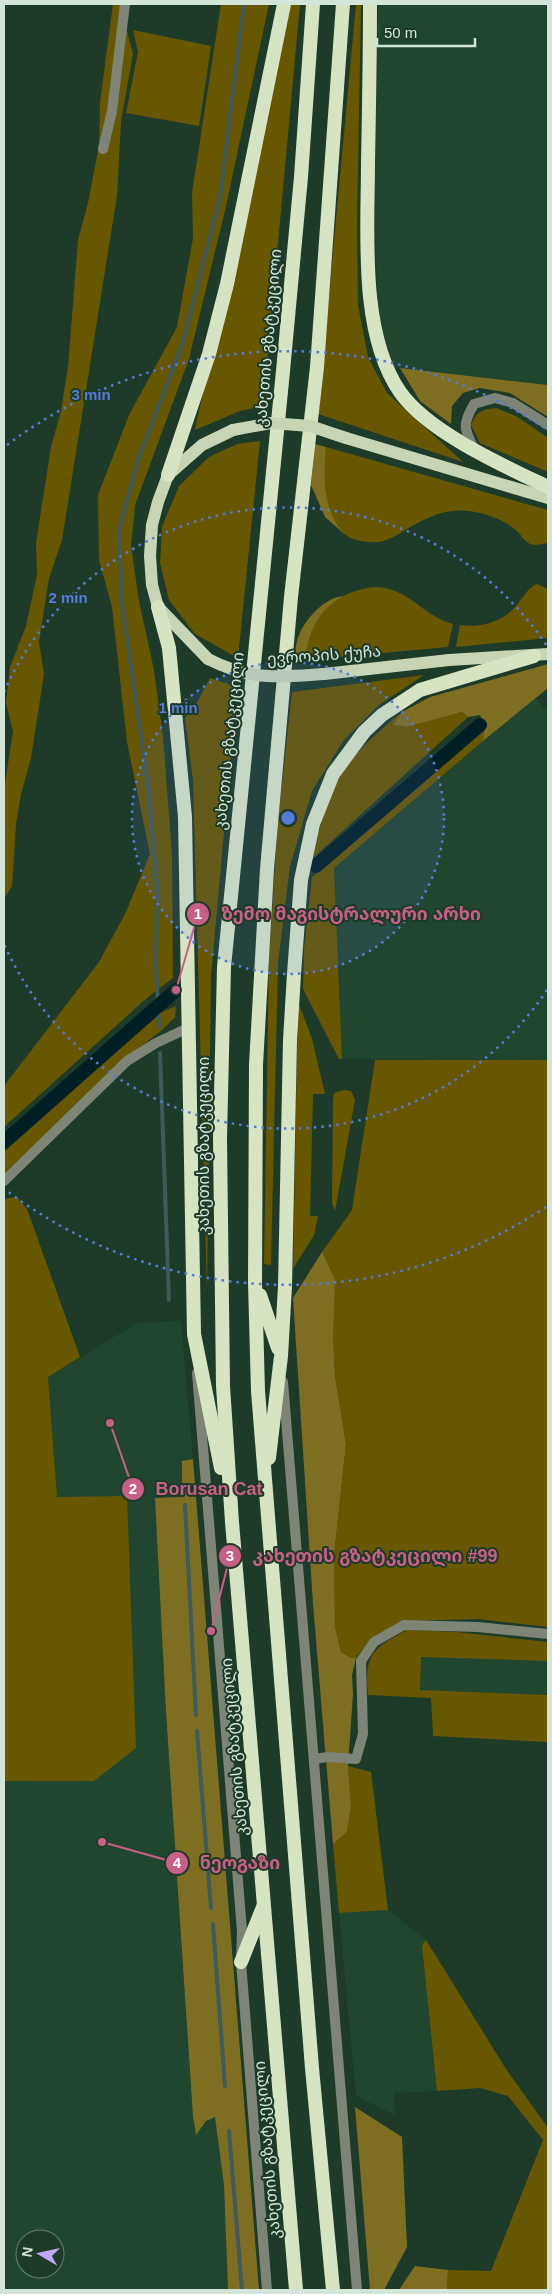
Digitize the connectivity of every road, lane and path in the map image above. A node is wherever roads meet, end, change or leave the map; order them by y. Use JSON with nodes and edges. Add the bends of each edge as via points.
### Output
{"nodes":[{"id":1,"x":125,"y":4,"type":"edge"},
{"id":2,"x":284,"y":4,"type":"edge"},
{"id":3,"x":313,"y":4,"type":"edge"},
{"id":4,"x":343,"y":4,"type":"edge"},
{"id":5,"x":370,"y":4,"type":"edge"},
{"id":6,"x":103,"y":149,"type":"dead end"},
{"id":7,"x":548,"y":425,"type":"edge"},
{"id":8,"x":474,"y":449,"type":"junction"},
{"id":9,"x":168,"y":476,"type":"junction"},
{"id":10,"x":548,"y":487,"type":"edge"},
{"id":11,"x":548,"y":498,"type":"edge"},
{"id":12,"x":158,"y":607,"type":"junction"},
{"id":13,"x":541,"y":655,"type":"edge"},
{"id":14,"x":188,"y":1028,"type":"junction"},
{"id":15,"x":4,"y":1181,"type":"edge"},
{"id":16,"x":255,"y":1283,"type":"junction"},
{"id":17,"x":194,"y":1334,"type":"junction"},
{"id":18,"x":281,"y":1356,"type":"junction"},
{"id":19,"x":265,"y":1496,"type":"junction"},
{"id":20,"x":232,"y":1522,"type":"junction"},
{"id":21,"x":548,"y":1634,"type":"edge"},
{"id":22,"x":314,"y":1759,"type":"junction"},
{"id":23,"x":264,"y":1904,"type":"junction"},
{"id":24,"x":241,"y":1962,"type":"junction"},
{"id":25,"x":267,"y":2290,"type":"edge"},
{"id":26,"x":296,"y":2290,"type":"edge"},
{"id":27,"x":333,"y":2290,"type":"edge"},
{"id":28,"x":358,"y":2290,"type":"edge"}],
"edges":[{"from":1,"to":6,"type":"street","via":[[112,111]]},
{"from":2,"to":9,"type":"highway","via":[[209,354]]},
{"from":3,"to":20,"type":"highway","name":"კახეთის გზატკეცილი","via":[[301,177],[224,967],[221,1272],[223,1386]]},
{"from":4,"to":16,"type":"highway","via":[[317,367],[290,607],[267,869],[256,1065]]},
{"from":5,"to":8,"type":"highway","via":[[368,250],[371,307],[382,355],[400,392],[421,416]]},
{"from":7,"to":8,"type":"street","via":[[513,403],[495,398],[474,404],[464,429]]},
{"from":8,"to":10,"type":"highway"},
{"from":9,"to":11,"type":"main road","name":"ევროპის ქუჩა","bridge":true,"via":[[202,445],[233,430],[271,423],[310,426]]},
{"from":9,"to":12,"type":"main road","name":"ევროპის ქუჩა","via":[[152,525],[152,585]]},
{"from":12,"to":13,"type":"main road","name":"ევროპის ქუჩა","bridge":true,"via":[[208,659],[231,671],[271,678],[449,660]]},
{"from":12,"to":14,"type":"highway","via":[[169,648],[185,817]]},
{"from":13,"to":18,"type":"highway","via":[[420,690],[382,715],[364,732],[333,774],[313,824],[301,880],[290,1040]]},
{"from":14,"to":15,"type":"street","via":[[156,1042],[127,1061]]},
{"from":14,"to":17,"type":"highway"},
{"from":16,"to":18,"type":"highway"},
{"from":16,"to":19,"type":"highway"},
{"from":17,"to":20,"type":"highway"},
{"from":17,"to":24,"type":"street","name":"კახეთის გზატკეცილი","via":[[242,1931]]},
{"from":18,"to":19,"type":"highway"},
{"from":18,"to":22,"type":"street"},
{"from":19,"to":27,"type":"highway"},
{"from":20,"to":23,"type":"highway","name":"კახეთის გზატკეცილი"},
{"from":21,"to":22,"type":"street","via":[[478,1627],[404,1625],[374,1642],[361,1661],[364,1734],[356,1759]]},
{"from":22,"to":28,"type":"street"},
{"from":23,"to":24,"type":"highway"},
{"from":23,"to":26,"type":"highway","name":"კახეთის გზატკეცილი"},
{"from":24,"to":25,"type":"street","name":"კახეთის გზატკეცილი"}]}
